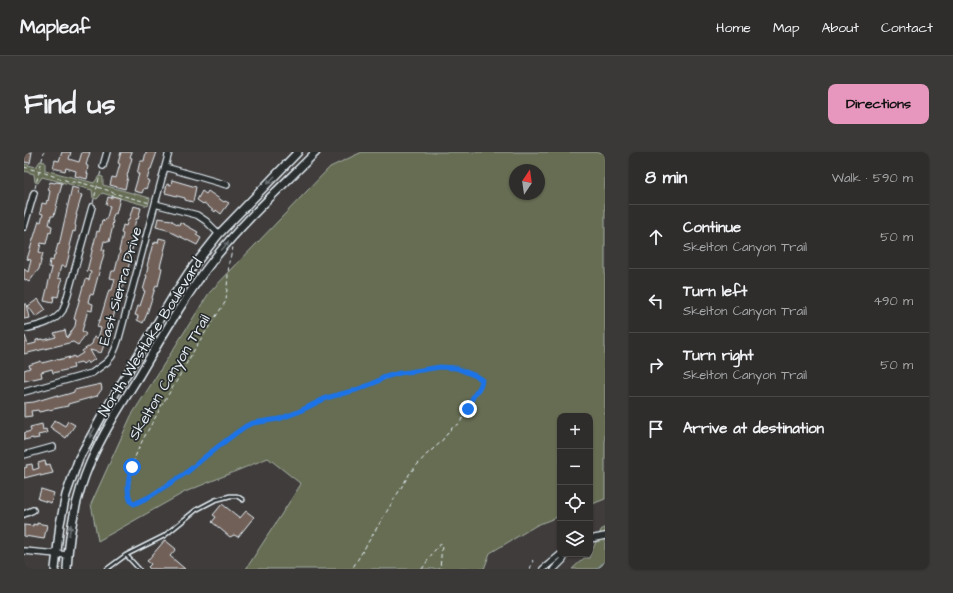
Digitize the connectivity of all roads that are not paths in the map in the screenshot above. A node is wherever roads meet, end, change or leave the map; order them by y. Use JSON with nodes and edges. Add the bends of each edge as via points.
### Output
{"nodes":[{"id":1,"x":106,"y":152,"type":"edge"},
{"id":2,"x":169,"y":152,"type":"edge"},
{"id":3,"x":298,"y":152,"type":"edge"},
{"id":4,"x":316,"y":152,"type":"edge"},
{"id":5,"x":103,"y":166,"type":"road end"},
{"id":6,"x":165,"y":168,"type":"junction"},
{"id":7,"x":227,"y":185,"type":"dead end"},
{"id":8,"x":34,"y":193,"type":"road end"},
{"id":9,"x":155,"y":204,"type":"junction"},
{"id":10,"x":92,"y":207,"type":"road end"},
{"id":11,"x":24,"y":227,"type":"edge"},
{"id":12,"x":218,"y":234,"type":"junction"},
{"id":13,"x":24,"y":329,"type":"edge"},
{"id":14,"x":24,"y":392,"type":"edge"},
{"id":15,"x":53,"y":447,"type":"dead end"},
{"id":16,"x":24,"y":454,"type":"edge"},
{"id":17,"x":243,"y":500,"type":"dead end"},
{"id":18,"x":33,"y":510,"type":"dead end"},
{"id":19,"x":24,"y":514,"type":"edge"},
{"id":20,"x":605,"y":536,"type":"edge"},
{"id":21,"x":593,"y":538,"type":"edge"},
{"id":22,"x":24,"y":551,"type":"edge"},
{"id":23,"x":56,"y":554,"type":"junction"},
{"id":24,"x":68,"y":555,"type":"junction"},
{"id":25,"x":126,"y":555,"type":"junction"},
{"id":26,"x":558,"y":557,"type":"edge"},
{"id":27,"x":564,"y":557,"type":"edge"},
{"id":28,"x":555,"y":568,"type":"edge"},
{"id":29,"x":55,"y":569,"type":"edge"},
{"id":30,"x":67,"y":569,"type":"edge"},
{"id":31,"x":108,"y":569,"type":"edge"},
{"id":32,"x":139,"y":569,"type":"edge"},
{"id":33,"x":543,"y":569,"type":"edge"}],
"edges":[{"from":1,"to":5,"type":"street"},
{"from":2,"to":6,"type":"street","name":"East Sierra Drive"},
{"from":3,"to":12,"type":"main road","name":"North Westlake Boulevard","one_way":true},
{"from":24,"to":4,"type":"main road","name":"North Westlake Boulevard","one_way":true,"via":[[74,510],[90,463],[108,427],[178,310],[214,258]]},
{"from":6,"to":7,"type":"street"},
{"from":6,"to":9,"type":"street","name":"East Sierra Drive"},
{"from":8,"to":11,"type":"street"},
{"from":9,"to":12,"type":"street","via":[[197,215]]},
{"from":9,"to":14,"type":"street","name":"East Sierra Drive","via":[[112,356],[92,373]]},
{"from":10,"to":13,"type":"street","via":[[62,311],[46,323]]},
{"from":12,"to":23,"type":"main road","name":"North Westlake Boulevard","one_way":true,"via":[[172,298],[88,440],[66,495]]},
{"from":15,"to":16,"type":"street"},
{"from":17,"to":25,"type":"lane","via":[[237,496],[230,496],[216,500],[196,510],[164,536]]},
{"from":18,"to":19,"type":"street"},
{"from":20,"to":21,"type":"street"},
{"from":22,"to":23,"type":"street"},
{"from":23,"to":24,"type":"street"},
{"from":23,"to":29,"type":"main road","name":"North Westlake Boulevard"},
{"from":24,"to":30,"type":"main road","name":"North Westlake Boulevard"},
{"from":25,"to":31,"type":"lane"},
{"from":25,"to":32,"type":"lane"},
{"from":26,"to":33,"type":"street"},
{"from":27,"to":28,"type":"street"}]}
